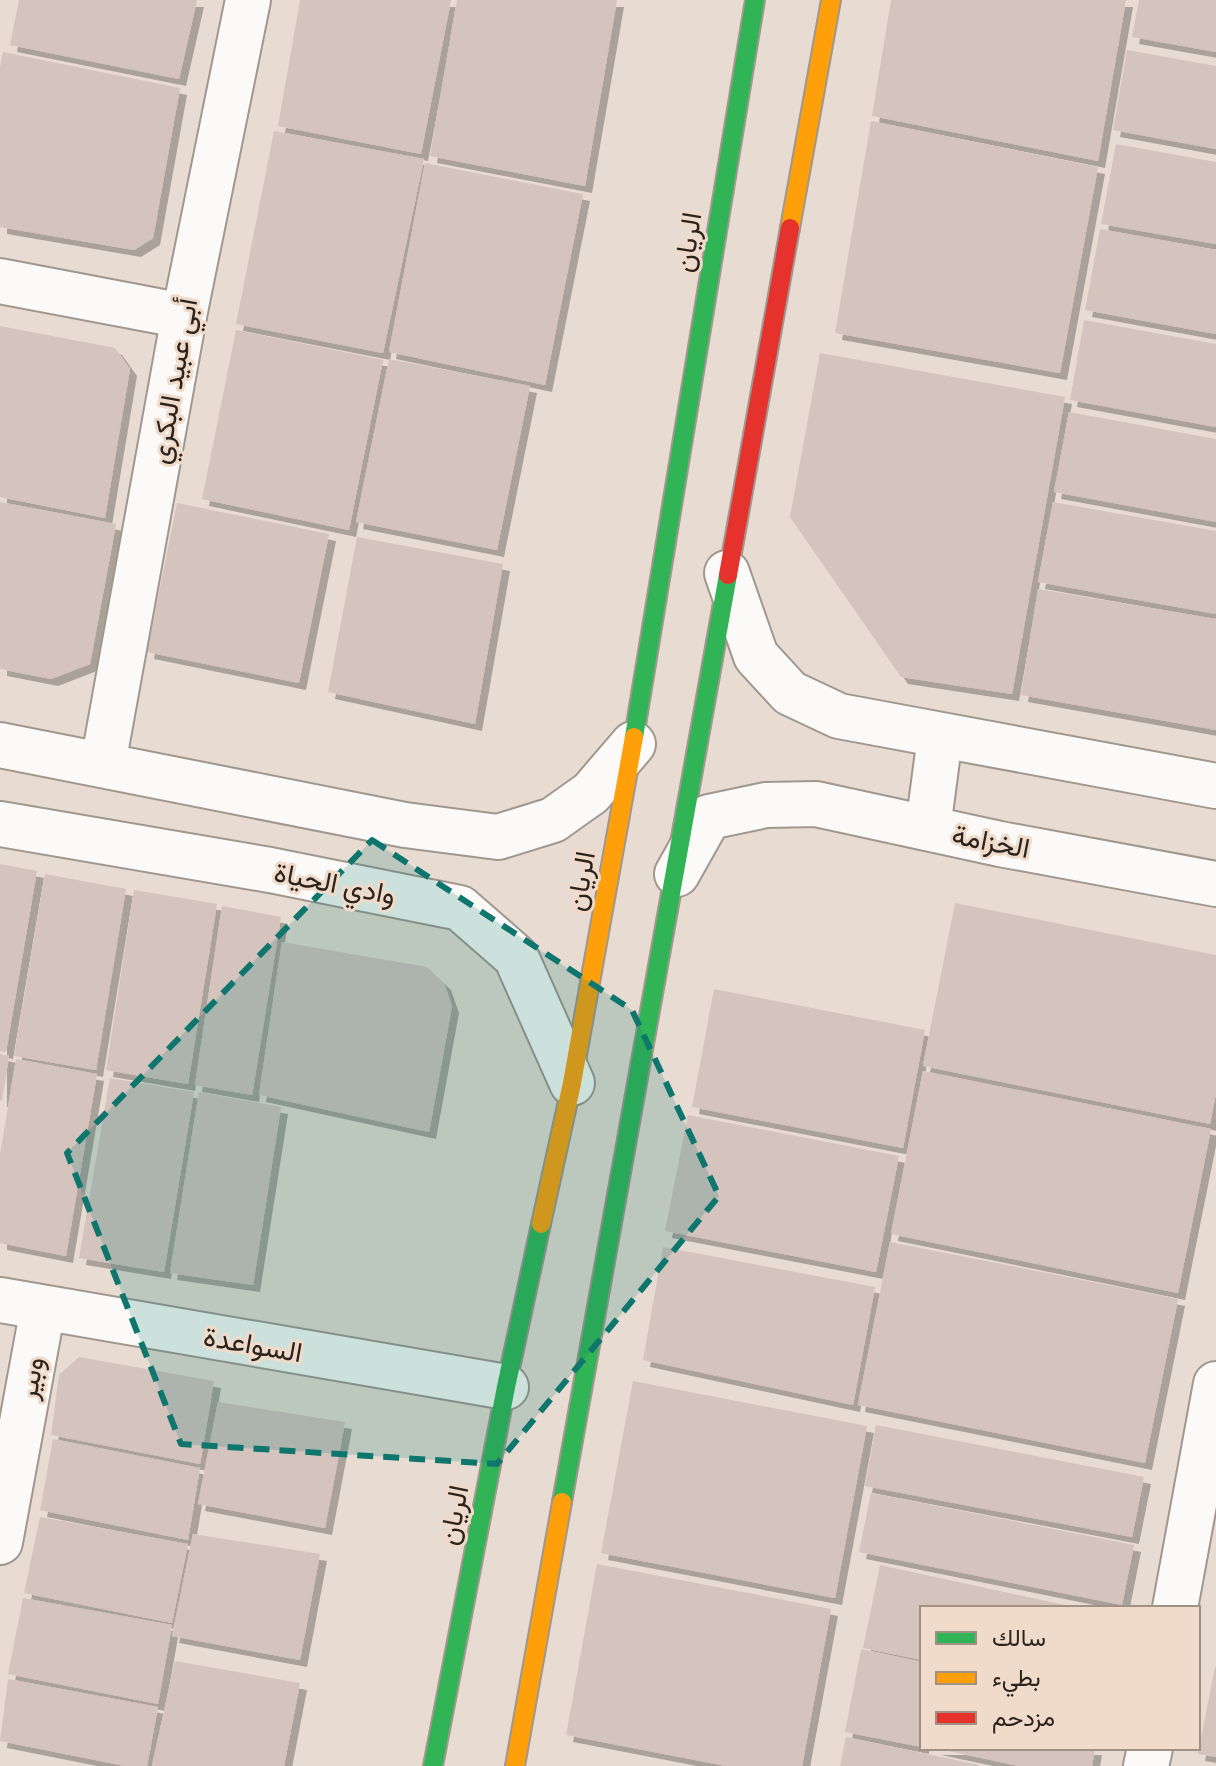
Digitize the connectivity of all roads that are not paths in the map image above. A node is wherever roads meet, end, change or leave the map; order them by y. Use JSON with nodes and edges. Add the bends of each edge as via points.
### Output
{"nodes":[{"id":1,"x":248,"y":0,"type":"edge"},
{"id":2,"x":755,"y":0,"type":"edge"},
{"id":3,"x":831,"y":0,"type":"edge"},
{"id":4,"x":0,"y":281,"type":"edge"},
{"id":5,"x":184,"y":316,"type":"junction"},
{"id":6,"x":727,"y":573,"type":"junction"},
{"id":7,"x":940,"y":737,"type":"junction"},
{"id":8,"x":633,"y":744,"type":"junction"},
{"id":9,"x":0,"y":745,"type":"edge"},
{"id":10,"x":103,"y":764,"type":"junction"},
{"id":11,"x":1216,"y":786,"type":"edge"},
{"id":12,"x":343,"y":812,"type":"junction"},
{"id":13,"x":0,"y":824,"type":"edge"},
{"id":14,"x":928,"y":828,"type":"junction"},
{"id":15,"x":674,"y":879,"type":"junction"},
{"id":16,"x":332,"y":881,"type":"junction"},
{"id":17,"x":1216,"y":884,"type":"edge"},
{"id":18,"x":572,"y":1083,"type":"junction"},
{"id":19,"x":0,"y":1300,"type":"edge"},
{"id":20,"x":43,"y":1308,"type":"junction"},
{"id":21,"x":1216,"y":1384,"type":"edge"},
{"id":22,"x":506,"y":1387,"type":"junction"},
{"id":23,"x":0,"y":1542,"type":"edge"},
{"id":24,"x":1175,"y":1606,"type":"edge"},
{"id":25,"x":433,"y":1766,"type":"edge"},
{"id":26,"x":515,"y":1766,"type":"edge"}],
"edges":[{"from":1,"to":5,"type":"street","name":"أبي عبيد البكري"},
{"from":2,"to":8,"type":"street","name":"الريان"},
{"from":3,"to":6,"type":"street"},
{"from":4,"to":5,"type":"street"},
{"from":5,"to":10,"type":"street","name":"أبي عبيد البكري"},
{"from":6,"to":7,"type":"street","via":[[756,656],[790,693],[839,716]]},
{"from":6,"to":15,"type":"street"},
{"from":7,"to":11,"type":"street"},
{"from":7,"to":14,"type":"street"},
{"from":8,"to":12,"type":"street","via":[[591,793],[553,820],[498,837]]},
{"from":8,"to":18,"type":"street","name":"الريان"},
{"from":9,"to":10,"type":"street"},
{"from":10,"to":12,"type":"street"},
{"from":12,"to":16,"type":"street"},
{"from":13,"to":16,"type":"street","name":"وادي الحياة"},
{"from":14,"to":15,"type":"street","name":"الخزامة","via":[[816,804],[766,805],[709,817]]},
{"from":14,"to":17,"type":"street","name":"الخزامة"},
{"from":15,"to":26,"type":"street"},
{"from":16,"to":18,"type":"street","name":"وادي الحياة","via":[[460,908],[516,957]]},
{"from":18,"to":22,"type":"street","name":"الريان"},
{"from":19,"to":20,"type":"street","name":"السواعدة"},
{"from":20,"to":22,"type":"street","name":"السواعدة"},
{"from":20,"to":23,"type":"street","name":"وبير"},
{"from":21,"to":24,"type":"street"},
{"from":22,"to":25,"type":"street","name":"الريان"}]}
